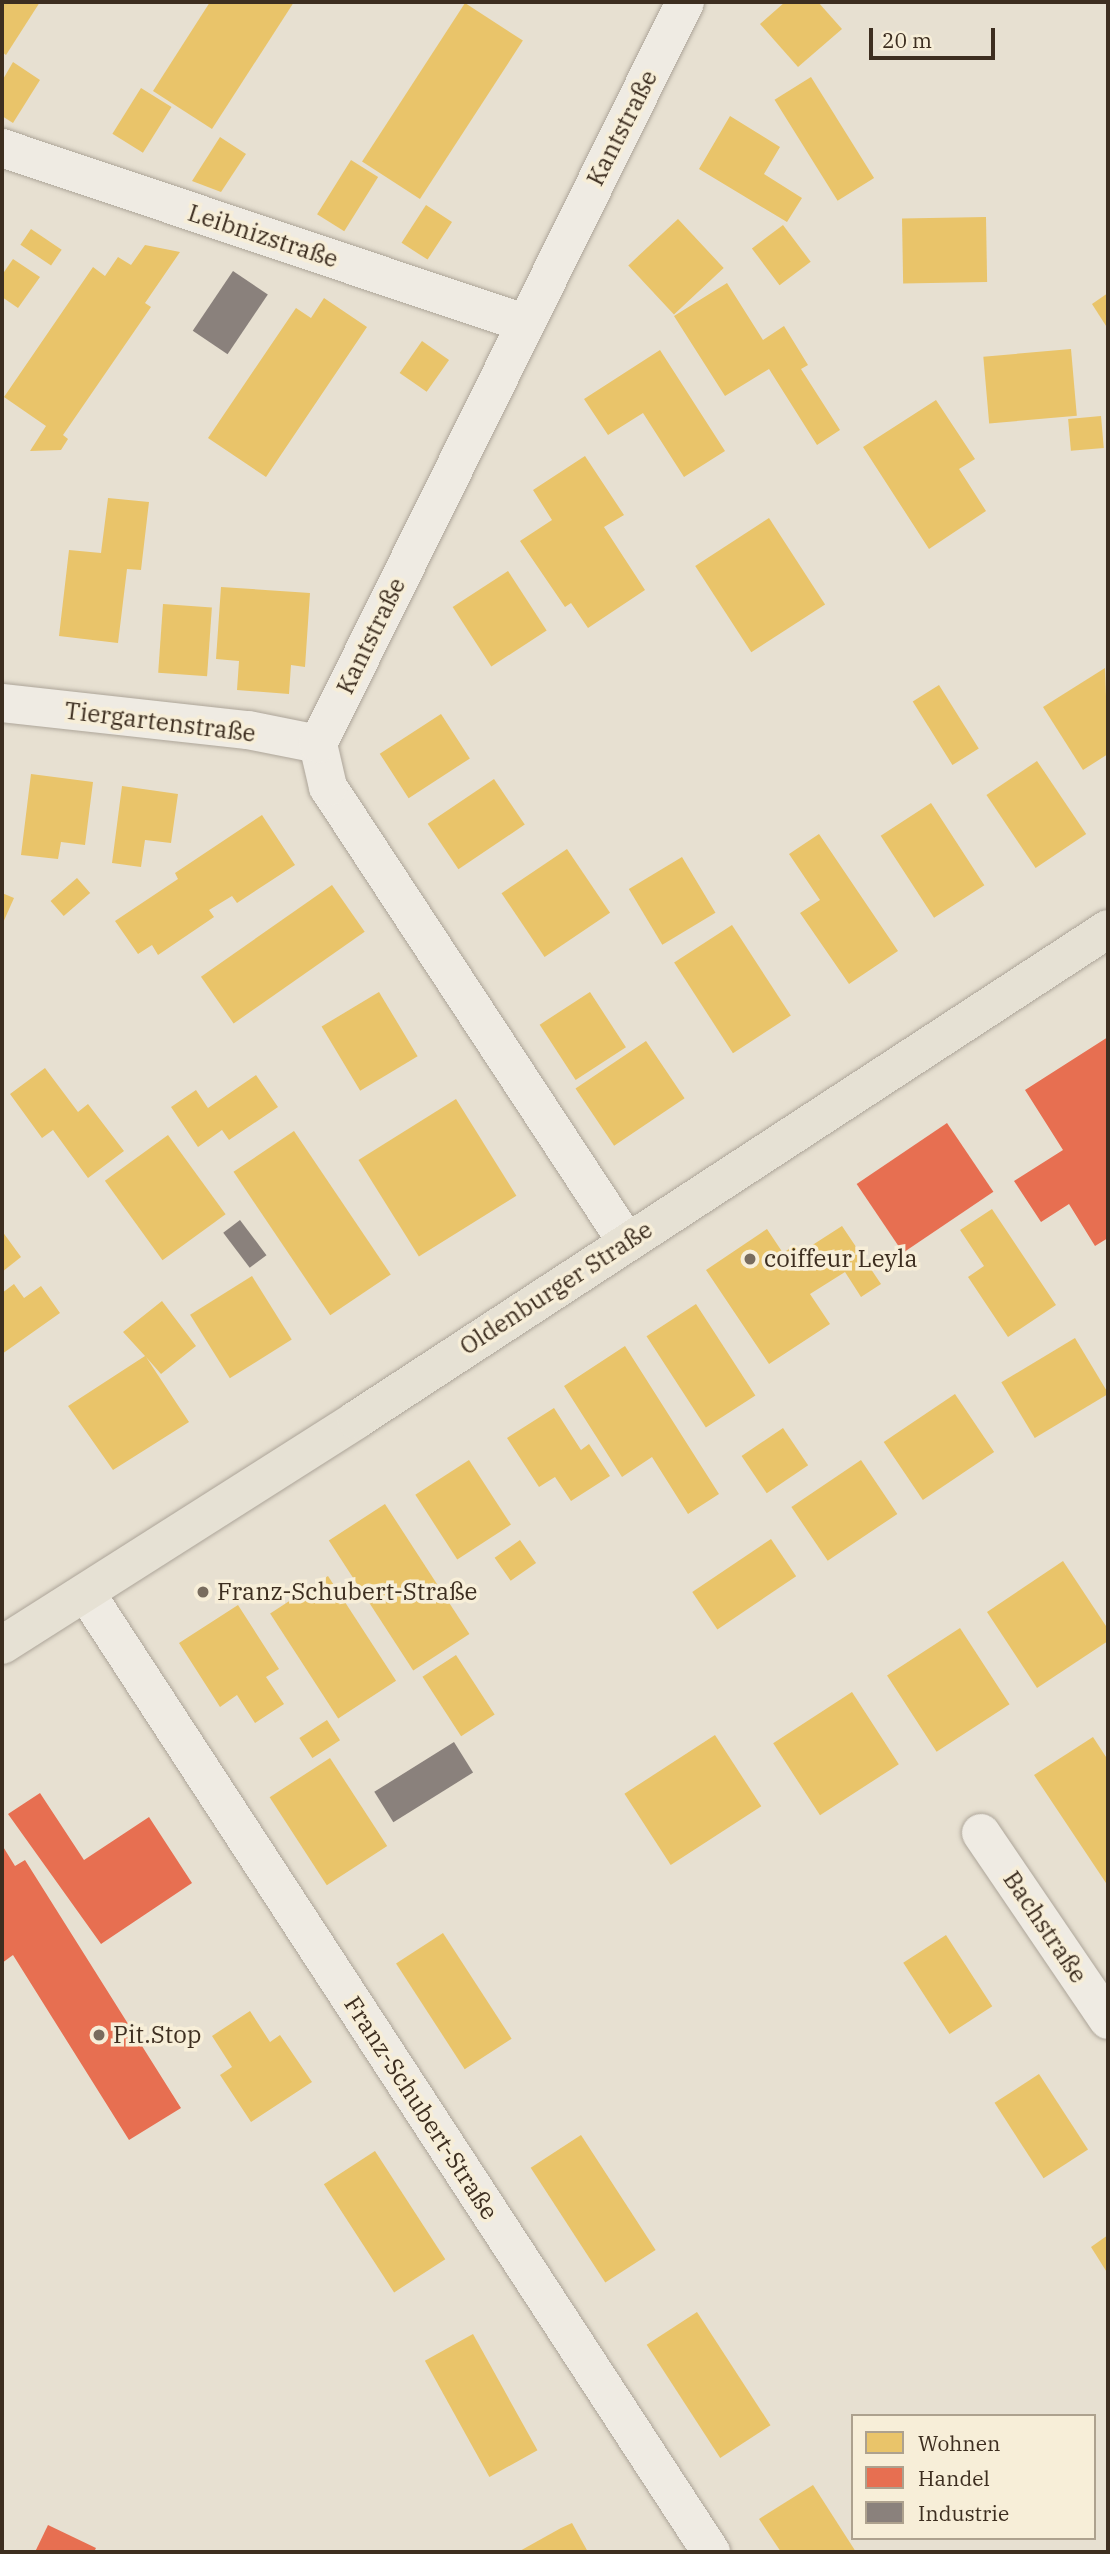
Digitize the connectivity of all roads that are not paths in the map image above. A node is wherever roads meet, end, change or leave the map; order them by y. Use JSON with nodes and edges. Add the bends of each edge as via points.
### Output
{"nodes":[{"id":1,"x":685,"y":2,"type":"edge"},
{"id":2,"x":2,"y":148,"type":"edge"},
{"id":3,"x":524,"y":323,"type":"junction"},
{"id":4,"x":2,"y":703,"type":"edge"},
{"id":5,"x":318,"y":744,"type":"junction"},
{"id":6,"x":1108,"y":929,"type":"edge"},
{"id":7,"x":626,"y":1241,"type":"junction"},
{"id":8,"x":86,"y":1593,"type":"junction"},
{"id":9,"x":2,"y":1645,"type":"edge"},
{"id":10,"x":981,"y":1833,"type":"dead end"},
{"id":11,"x":1108,"y":2020,"type":"edge"},
{"id":12,"x":711,"y":2552,"type":"edge"}],
"edges":[{"from":1,"to":3,"type":"street","name":"Kantstraße"},
{"from":2,"to":3,"type":"street","name":"Leibnizstraße"},
{"from":3,"to":5,"type":"street","name":"Kantstraße"},
{"from":4,"to":5,"type":"street","name":"Tiergartenstraße","via":[[248,730]]},
{"from":5,"to":7,"type":"street","via":[[328,787]]},
{"from":6,"to":7,"type":"main road","name":"Oldenburger Straße"},
{"from":7,"to":8,"type":"main road","name":"Oldenburger Straße"},
{"from":8,"to":9,"type":"main road","name":"Oldenburger Straße"},
{"from":8,"to":12,"type":"street","name":"Franz-Schubert-Straße"},
{"from":10,"to":11,"type":"street","name":"Bachstraße"}]}
